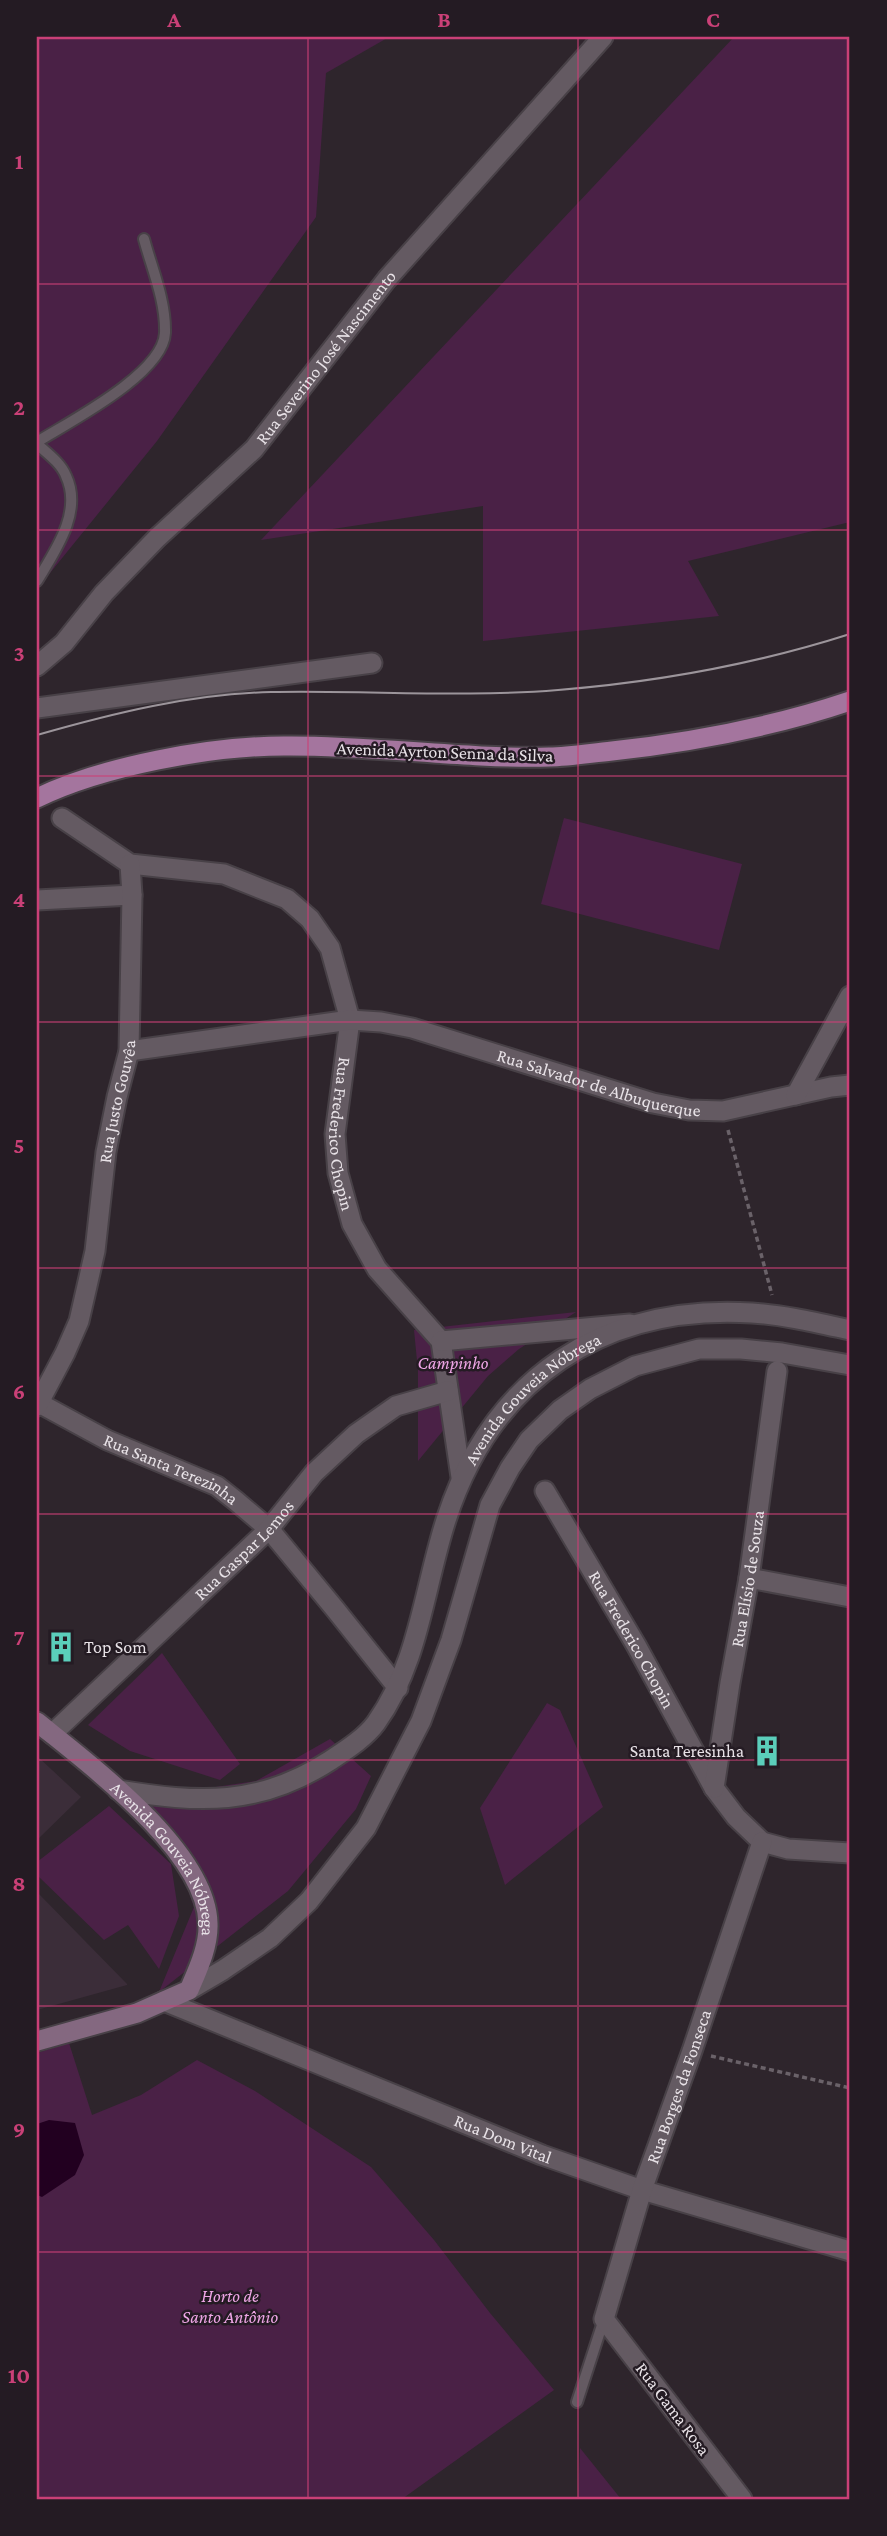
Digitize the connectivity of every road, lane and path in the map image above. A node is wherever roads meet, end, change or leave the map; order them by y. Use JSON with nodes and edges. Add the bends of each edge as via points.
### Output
{"nodes":[{"id":1,"x":603,"y":37,"type":"edge"},
{"id":2,"x":144,"y":239,"type":"dead end"},
{"id":3,"x":37,"y":443,"type":"edge"},
{"id":4,"x":37,"y":581,"type":"edge"},
{"id":5,"x":372,"y":663,"type":"dead end"},
{"id":6,"x":37,"y":666,"type":"edge"},
{"id":7,"x":850,"y":701,"type":"edge"},
{"id":8,"x":37,"y":708,"type":"edge"},
{"id":9,"x":38,"y":796,"type":"edge"},
{"id":10,"x":62,"y":818,"type":"dead end"},
{"id":11,"x":130,"y":864,"type":"junction"},
{"id":12,"x":132,"y":895,"type":"junction"},
{"id":13,"x":37,"y":901,"type":"edge"},
{"id":14,"x":850,"y":996,"type":"edge"},
{"id":15,"x":350,"y":1020,"type":"junction"},
{"id":16,"x":129,"y":1051,"type":"junction"},
{"id":17,"x":850,"y":1085,"type":"edge"},
{"id":18,"x":796,"y":1095,"type":"junction"},
{"id":19,"x":723,"y":1111,"type":"junction"},
{"id":20,"x":777,"y":1315,"type":"junction"},
{"id":21,"x":635,"y":1323,"type":"junction"},
{"id":22,"x":850,"y":1330,"type":"edge"},
{"id":23,"x":441,"y":1341,"type":"junction"},
{"id":24,"x":850,"y":1365,"type":"edge"},
{"id":25,"x":777,"y":1371,"type":"dead end"},
{"id":26,"x":448,"y":1391,"type":"junction"},
{"id":27,"x":37,"y":1403,"type":"edge"},
{"id":28,"x":461,"y":1477,"type":"junction"},
{"id":29,"x":545,"y":1491,"type":"dead end"},
{"id":30,"x":268,"y":1529,"type":"junction"},
{"id":31,"x":749,"y":1578,"type":"junction"},
{"id":32,"x":850,"y":1597,"type":"edge"},
{"id":33,"x":398,"y":1688,"type":"junction"},
{"id":34,"x":44,"y":1728,"type":"edge"},
{"id":35,"x":715,"y":1788,"type":"junction"},
{"id":36,"x":118,"y":1790,"type":"junction"},
{"id":37,"x":762,"y":1842,"type":"junction"},
{"id":38,"x":850,"y":1853,"type":"edge"},
{"id":39,"x":189,"y":1990,"type":"junction"},
{"id":40,"x":164,"y":2001,"type":"junction"},
{"id":41,"x":37,"y":2041,"type":"edge"},
{"id":42,"x":692,"y":2051,"type":"junction"},
{"id":43,"x":850,"y":2088,"type":"edge"},
{"id":44,"x":642,"y":2190,"type":"junction"},
{"id":45,"x":850,"y":2251,"type":"edge"},
{"id":46,"x":604,"y":2319,"type":"junction"},
{"id":47,"x":577,"y":2402,"type":"dead end"},
{"id":48,"x":742,"y":2499,"type":"edge"}],
"edges":[{"from":1,"to":6,"type":"street","name":"Rua Severino José Nascimento","via":[[387,279],[254,449],[157,538],[103,593],[64,643]]},
{"from":2,"to":3,"type":"lane","via":[[163,309],[165,337],[138,377]]},
{"from":3,"to":4,"type":"lane","via":[[66,475],[72,500],[67,527]]},
{"from":5,"to":8,"type":"street"},
{"from":7,"to":9,"type":"main road","name":"Avenida Ayrton Senna da Silva","via":[[806,716],[679,744],[551,757],[288,746],[204,752],[140,765]]},
{"from":10,"to":11,"type":"street"},
{"from":11,"to":12,"type":"street","name":"Rua Justo Gouvêa"},
{"from":11,"to":15,"type":"street","name":"Rua Frederico Chopin","via":[[224,874],[286,899],[310,919],[330,948]]},
{"from":12,"to":13,"type":"street"},
{"from":12,"to":16,"type":"street","name":"Rua Justo Gouvêa"},
{"from":14,"to":18,"type":"street"},
{"from":15,"to":16,"type":"street","name":"Rua Salvador de Albuquerque"},
{"from":15,"to":19,"type":"street","name":"Rua Salvador de Albuquerque","via":[[412,1028],[653,1103]]},
{"from":15,"to":23,"type":"street","name":"Rua Frederico Chopin","via":[[335,1134],[338,1172],[352,1224],[377,1269]]},
{"from":16,"to":27,"type":"street","name":"Rua Justo Gouvêa","via":[[106,1152],[89,1283],[79,1321]]},
{"from":17,"to":18,"type":"street","name":"Rua Salvador de Albuquerque"},
{"from":18,"to":19,"type":"street","name":"Rua Salvador de Albuquerque"},
{"from":19,"to":20,"type":"path"},
{"from":20,"to":21,"type":"street","name":"Avenida Gouveia Nóbrega","via":[[705,1313]]},
{"from":20,"to":22,"type":"street","name":"Avenida Gouveia Nóbrega"},
{"from":21,"to":23,"type":"street"},
{"from":21,"to":28,"type":"street","name":"Avenida Gouveia Nóbrega","via":[[550,1366],[517,1395],[485,1434]]},
{"from":23,"to":26,"type":"street"},
{"from":24,"to":39,"type":"street","name":"Avenida Gouveia Nóbrega","via":[[782,1353],[699,1349],[635,1366],[590,1389],[528,1440],[490,1505],[451,1640],[421,1721],[366,1828],[309,1901],[270,1938]]},
{"from":25,"to":31,"type":"street","name":"Rua Elísio de Souza"},
{"from":26,"to":28,"type":"street"},
{"from":26,"to":30,"type":"street","name":"Rua Gaspar Lemos","via":[[396,1406],[356,1434],[314,1474]]},
{"from":27,"to":30,"type":"street","name":"Rua Santa Terezinha","via":[[107,1440],[217,1486]]},
{"from":28,"to":33,"type":"street","name":"Avenida Gouveia Nóbrega"},
{"from":29,"to":35,"type":"street","name":"Rua Frederico Chopin"},
{"from":30,"to":33,"type":"street","name":"Rua Santa Terezinha"},
{"from":30,"to":34,"type":"street","name":"Rua Gaspar Lemos"},
{"from":31,"to":32,"type":"street"},
{"from":31,"to":35,"type":"street","name":"Rua Elísio de Souza"},
{"from":33,"to":36,"type":"street","name":"Avenida Gouveia Nóbrega","via":[[374,1726],[345,1750],[313,1772],[270,1791],[205,1800]]},
{"from":34,"to":36,"type":"main road"},
{"from":35,"to":37,"type":"street"},
{"from":36,"to":39,"type":"main road","name":"Avenida Gouveia Nóbrega","via":[[186,1861],[202,1898],[209,1921],[207,1941]]},
{"from":37,"to":38,"type":"street","via":[[788,1849]]},
{"from":37,"to":42,"type":"street","name":"Rua Borges da Fonseca"},
{"from":39,"to":40,"type":"main road"},
{"from":40,"to":41,"type":"main road"},
{"from":40,"to":44,"type":"street","name":"Rua Dom Vital","via":[[542,2155]]},
{"from":42,"to":43,"type":"path"},
{"from":42,"to":44,"type":"street","name":"Rua Borges da Fonseca"},
{"from":44,"to":45,"type":"street","name":"Rua Dom Vital"},
{"from":44,"to":46,"type":"street","name":"Rua Borges da Fonseca"},
{"from":46,"to":47,"type":"lane","name":"Rua Borges da Fonseca"},
{"from":46,"to":48,"type":"street","name":"Rua Gama Rosa"}]}
